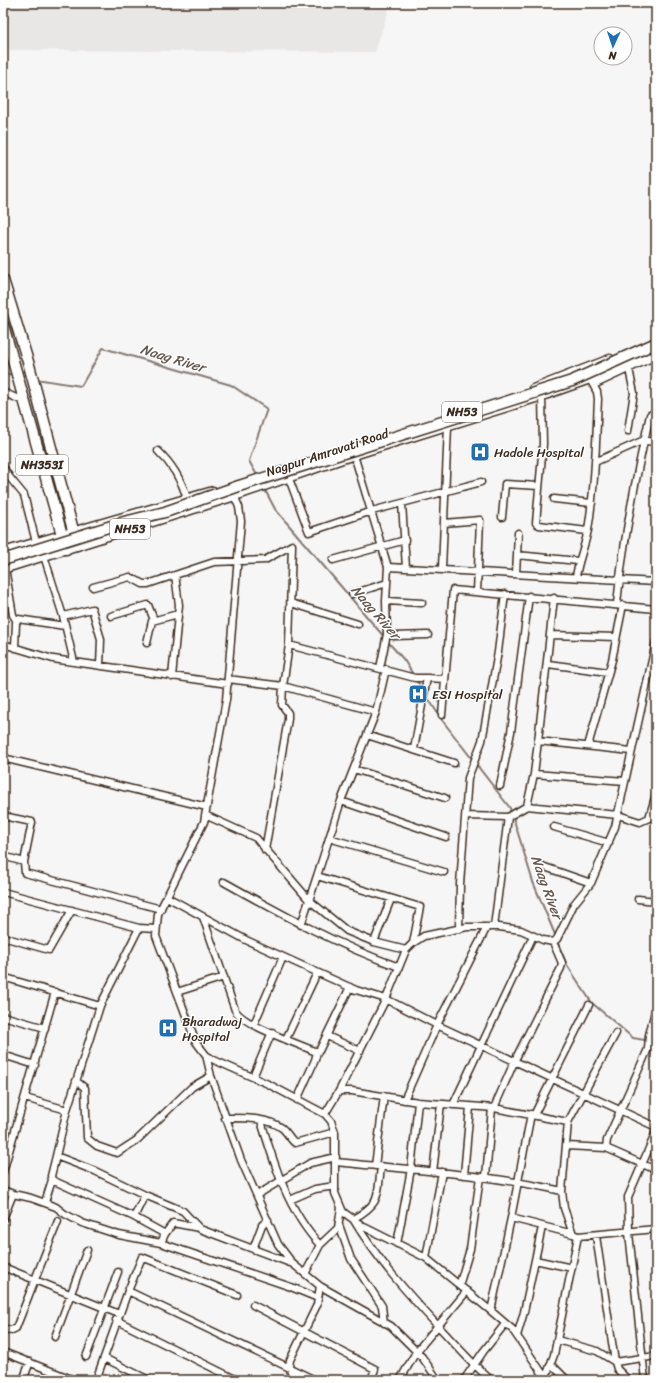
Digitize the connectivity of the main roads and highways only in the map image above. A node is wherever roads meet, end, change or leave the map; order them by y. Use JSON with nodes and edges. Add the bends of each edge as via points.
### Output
{"nodes":[{"id":1,"x":3,"y":280,"type":"edge"},
{"id":2,"x":3,"y":324,"type":"edge"},
{"id":3,"x":656,"y":338,"type":"edge"},
{"id":4,"x":656,"y":343,"type":"edge"},
{"id":5,"x":656,"y":350,"type":"edge"},
{"id":6,"x":74,"y":531,"type":"junction"},
{"id":7,"x":61,"y":535,"type":"junction"},
{"id":8,"x":77,"y":546,"type":"junction"},
{"id":9,"x":66,"y":549,"type":"junction"},
{"id":10,"x":3,"y":552,"type":"edge"},
{"id":11,"x":4,"y":565,"type":"edge"}],
"edges":[{"from":1,"to":6,"type":"highway","number":"NH353I"},
{"from":2,"to":7,"type":"highway","number":"NH353I"},
{"from":3,"to":6,"type":"main road","name":"Nagpur Amravati Road","number":"NH53","via":[[578,372],[501,400],[230,486]]},
{"from":4,"to":11,"type":"highway","bridge":true,"via":[[572,381],[239,486],[165,512],[124,522]]},
{"from":5,"to":8,"type":"main road","name":"Nagpur Amravati Road","number":"NH53","via":[[542,396]]},
{"from":6,"to":7,"type":"main road","name":"Nagpur Amravati Road","number":"NH53"},
{"from":6,"to":8,"type":"highway","number":"NH353I"},
{"from":7,"to":9,"type":"highway","number":"NH353I"},
{"from":7,"to":10,"type":"main road","name":"Nagpur Amravati Road","number":"NH53"},
{"from":8,"to":9,"type":"main road","name":"Nagpur Amravati Road","number":"NH53"},
{"from":9,"to":11,"type":"main road","name":"Nagpur Amravati Road","number":"NH53"}]}
